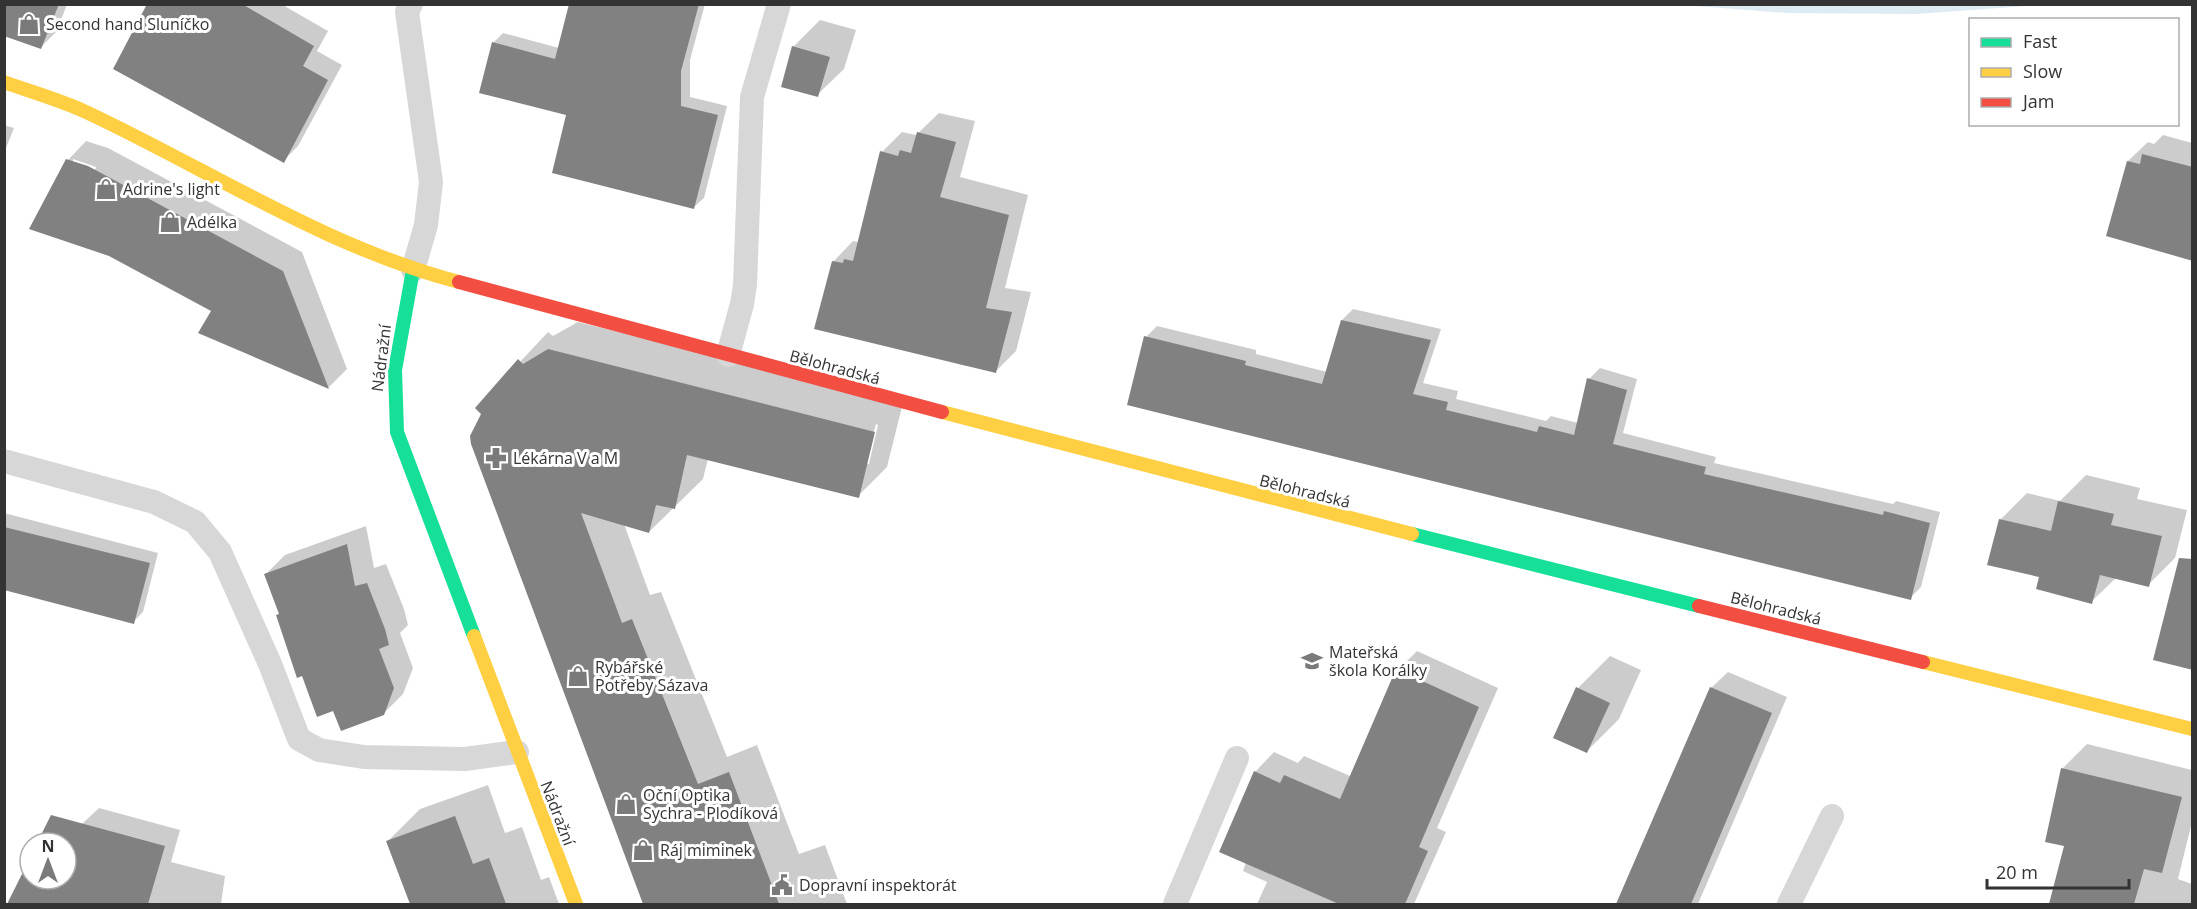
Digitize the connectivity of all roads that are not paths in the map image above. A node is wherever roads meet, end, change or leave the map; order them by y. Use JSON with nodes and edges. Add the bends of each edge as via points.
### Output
{"nodes":[{"id":1,"x":411,"y":4,"type":"edge"},
{"id":2,"x":779,"y":4,"type":"edge"},
{"id":3,"x":4,"y":82,"type":"edge"},
{"id":4,"x":413,"y":270,"type":"junction"},
{"id":5,"x":728,"y":355,"type":"junction"},
{"id":6,"x":4,"y":461,"type":"edge"},
{"id":7,"x":2193,"y":729,"type":"edge"},
{"id":8,"x":517,"y":752,"type":"junction"},
{"id":9,"x":1237,"y":758,"type":"dead end"},
{"id":10,"x":1832,"y":816,"type":"dead end"},
{"id":11,"x":576,"y":904,"type":"edge"},
{"id":12,"x":1175,"y":904,"type":"edge"},
{"id":13,"x":1789,"y":904,"type":"edge"}],
"edges":[{"from":1,"to":4,"type":"lane","via":[[407,12],[430,182],[426,225]]},
{"from":2,"to":5,"type":"lane","via":[[752,97],[745,285]]},
{"from":3,"to":4,"type":"street","via":[[84,111],[296,221]]},
{"from":4,"to":5,"type":"street","name":"Bělohradská"},
{"from":4,"to":8,"type":"street","name":"Nádražní","via":[[393,367],[397,432]]},
{"from":5,"to":7,"type":"street","name":"Bělohradská","via":[[1227,488]]},
{"from":6,"to":8,"type":"lane","via":[[154,502],[195,522],[220,552],[299,739],[319,750],[364,757],[465,759]]},
{"from":8,"to":11,"type":"street","name":"Nádražní"},
{"from":9,"to":12,"type":"lane"},
{"from":10,"to":13,"type":"lane"}]}
